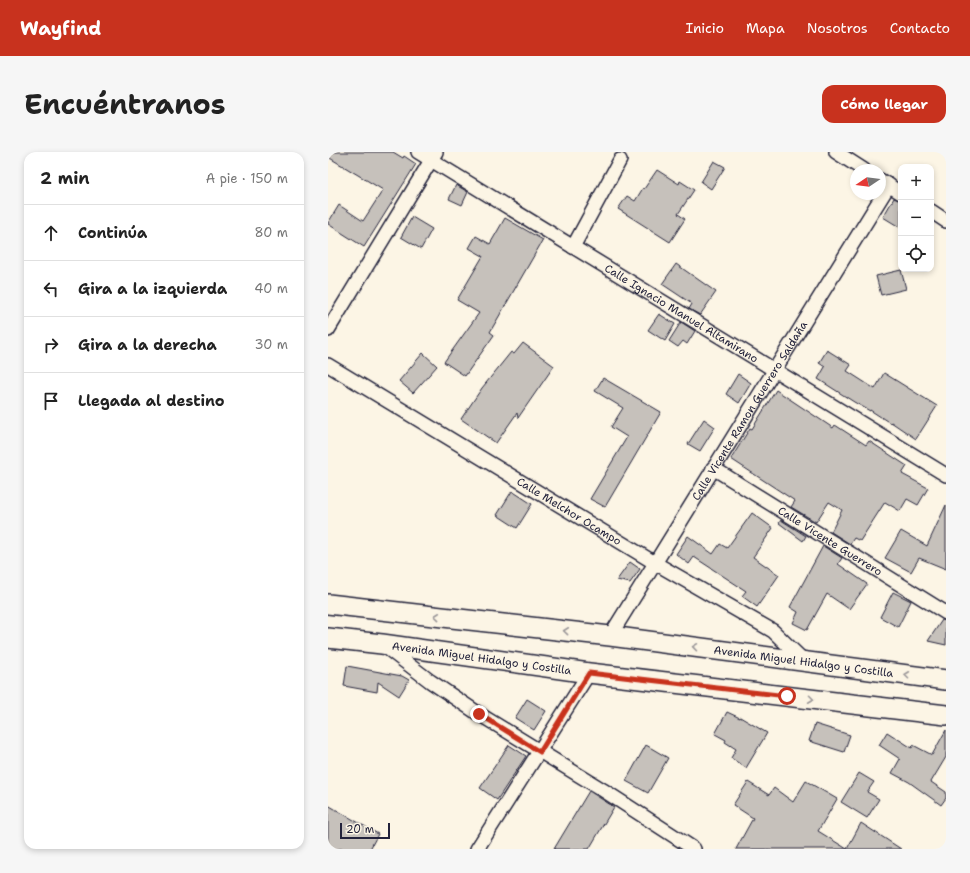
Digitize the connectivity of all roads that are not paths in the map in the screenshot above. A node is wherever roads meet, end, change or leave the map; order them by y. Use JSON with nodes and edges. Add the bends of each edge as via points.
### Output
{"nodes":[{"id":1,"x":418,"y":152,"type":"edge"},
{"id":2,"x":836,"y":152,"type":"edge"},
{"id":3,"x":434,"y":156,"type":"edge"},
{"id":4,"x":620,"y":160,"type":"dead end"},
{"id":5,"x":855,"y":164,"type":"edge"},
{"id":6,"x":886,"y":184,"type":"edge"},
{"id":7,"x":898,"y":191,"type":"edge"},
{"id":8,"x":874,"y":200,"type":"edge"},
{"id":9,"x":934,"y":213,"type":"edge"},
{"id":10,"x":946,"y":221,"type":"edge"},
{"id":11,"x":573,"y":247,"type":"junction"},
{"id":12,"x":328,"y":330,"type":"edge"},
{"id":13,"x":328,"y":365,"type":"edge"},
{"id":14,"x":774,"y":370,"type":"junction"},
{"id":15,"x":714,"y":468,"type":"junction"},
{"id":16,"x":946,"y":475,"type":"edge"},
{"id":17,"x":655,"y":562,"type":"junction"},
{"id":18,"x":328,"y":604,"type":"edge"},
{"id":19,"x":946,"y":613,"type":"edge"},
{"id":20,"x":610,"y":636,"type":"junction"},
{"id":21,"x":328,"y":638,"type":"edge"},
{"id":22,"x":382,"y":644,"type":"junction"},
{"id":23,"x":805,"y":662,"type":"junction"},
{"id":24,"x":589,"y":673,"type":"junction"},
{"id":25,"x":946,"y":680,"type":"edge"},
{"id":26,"x":946,"y":715,"type":"edge"},
{"id":27,"x":540,"y":752,"type":"junction"},
{"id":28,"x":478,"y":849,"type":"edge"},
{"id":29,"x":694,"y":849,"type":"edge"}],
"edges":[{"from":1,"to":3,"type":"street","name":"Calle Ignacio Manuel Altamirano"},
{"from":2,"to":5,"type":"street"},
{"from":3,"to":11,"type":"street","name":"Calle Ignacio Manuel Altamirano"},
{"from":3,"to":12,"type":"street"},
{"from":4,"to":11,"type":"street"},
{"from":6,"to":7,"type":"street"},
{"from":8,"to":14,"type":"street","name":"Calle Vicente Ramon Guerrero Saldaña"},
{"from":9,"to":10,"type":"street"},
{"from":11,"to":14,"type":"street","name":"Calle Ignacio Manuel Altamirano"},
{"from":13,"to":17,"type":"street","name":"Calle Melchor Ocampo"},
{"from":14,"to":15,"type":"street","name":"Calle Vicente Ramon Guerrero Saldaña"},
{"from":14,"to":16,"type":"street","name":"Calle Ignacio Manuel Altamirano"},
{"from":15,"to":17,"type":"street","name":"Calle Vicente Ramon Guerrero Saldaña"},
{"from":15,"to":19,"type":"street","name":"Calle Vicente Guerrero"},
{"from":17,"to":20,"type":"street","name":"Calle Vicente Ramon Guerrero Saldaña"},
{"from":17,"to":23,"type":"street","name":"Calle Melchor Ocampo","via":[[773,631]]},
{"from":20,"to":18,"type":"main road","name":"Avenida Miguel Hidalgo y Costilla","one_way":true},
{"from":23,"to":20,"type":"main road","name":"Avenida Miguel Hidalgo y Costilla","one_way":true},
{"from":21,"to":22,"type":"main road","name":"Avenida Miguel Hidalgo y Costilla"},
{"from":22,"to":24,"type":"main road","name":"Avenida Miguel Hidalgo y Costilla"},
{"from":22,"to":27,"type":"street","via":[[430,681]]},
{"from":25,"to":23,"type":"main road","name":"Avenida Miguel Hidalgo y Costilla","one_way":true},
{"from":24,"to":26,"type":"main road","name":"Avenida Miguel Hidalgo y Costilla","one_way":true},
{"from":24,"to":27,"type":"street"},
{"from":27,"to":28,"type":"street"},
{"from":27,"to":29,"type":"street"}]}
